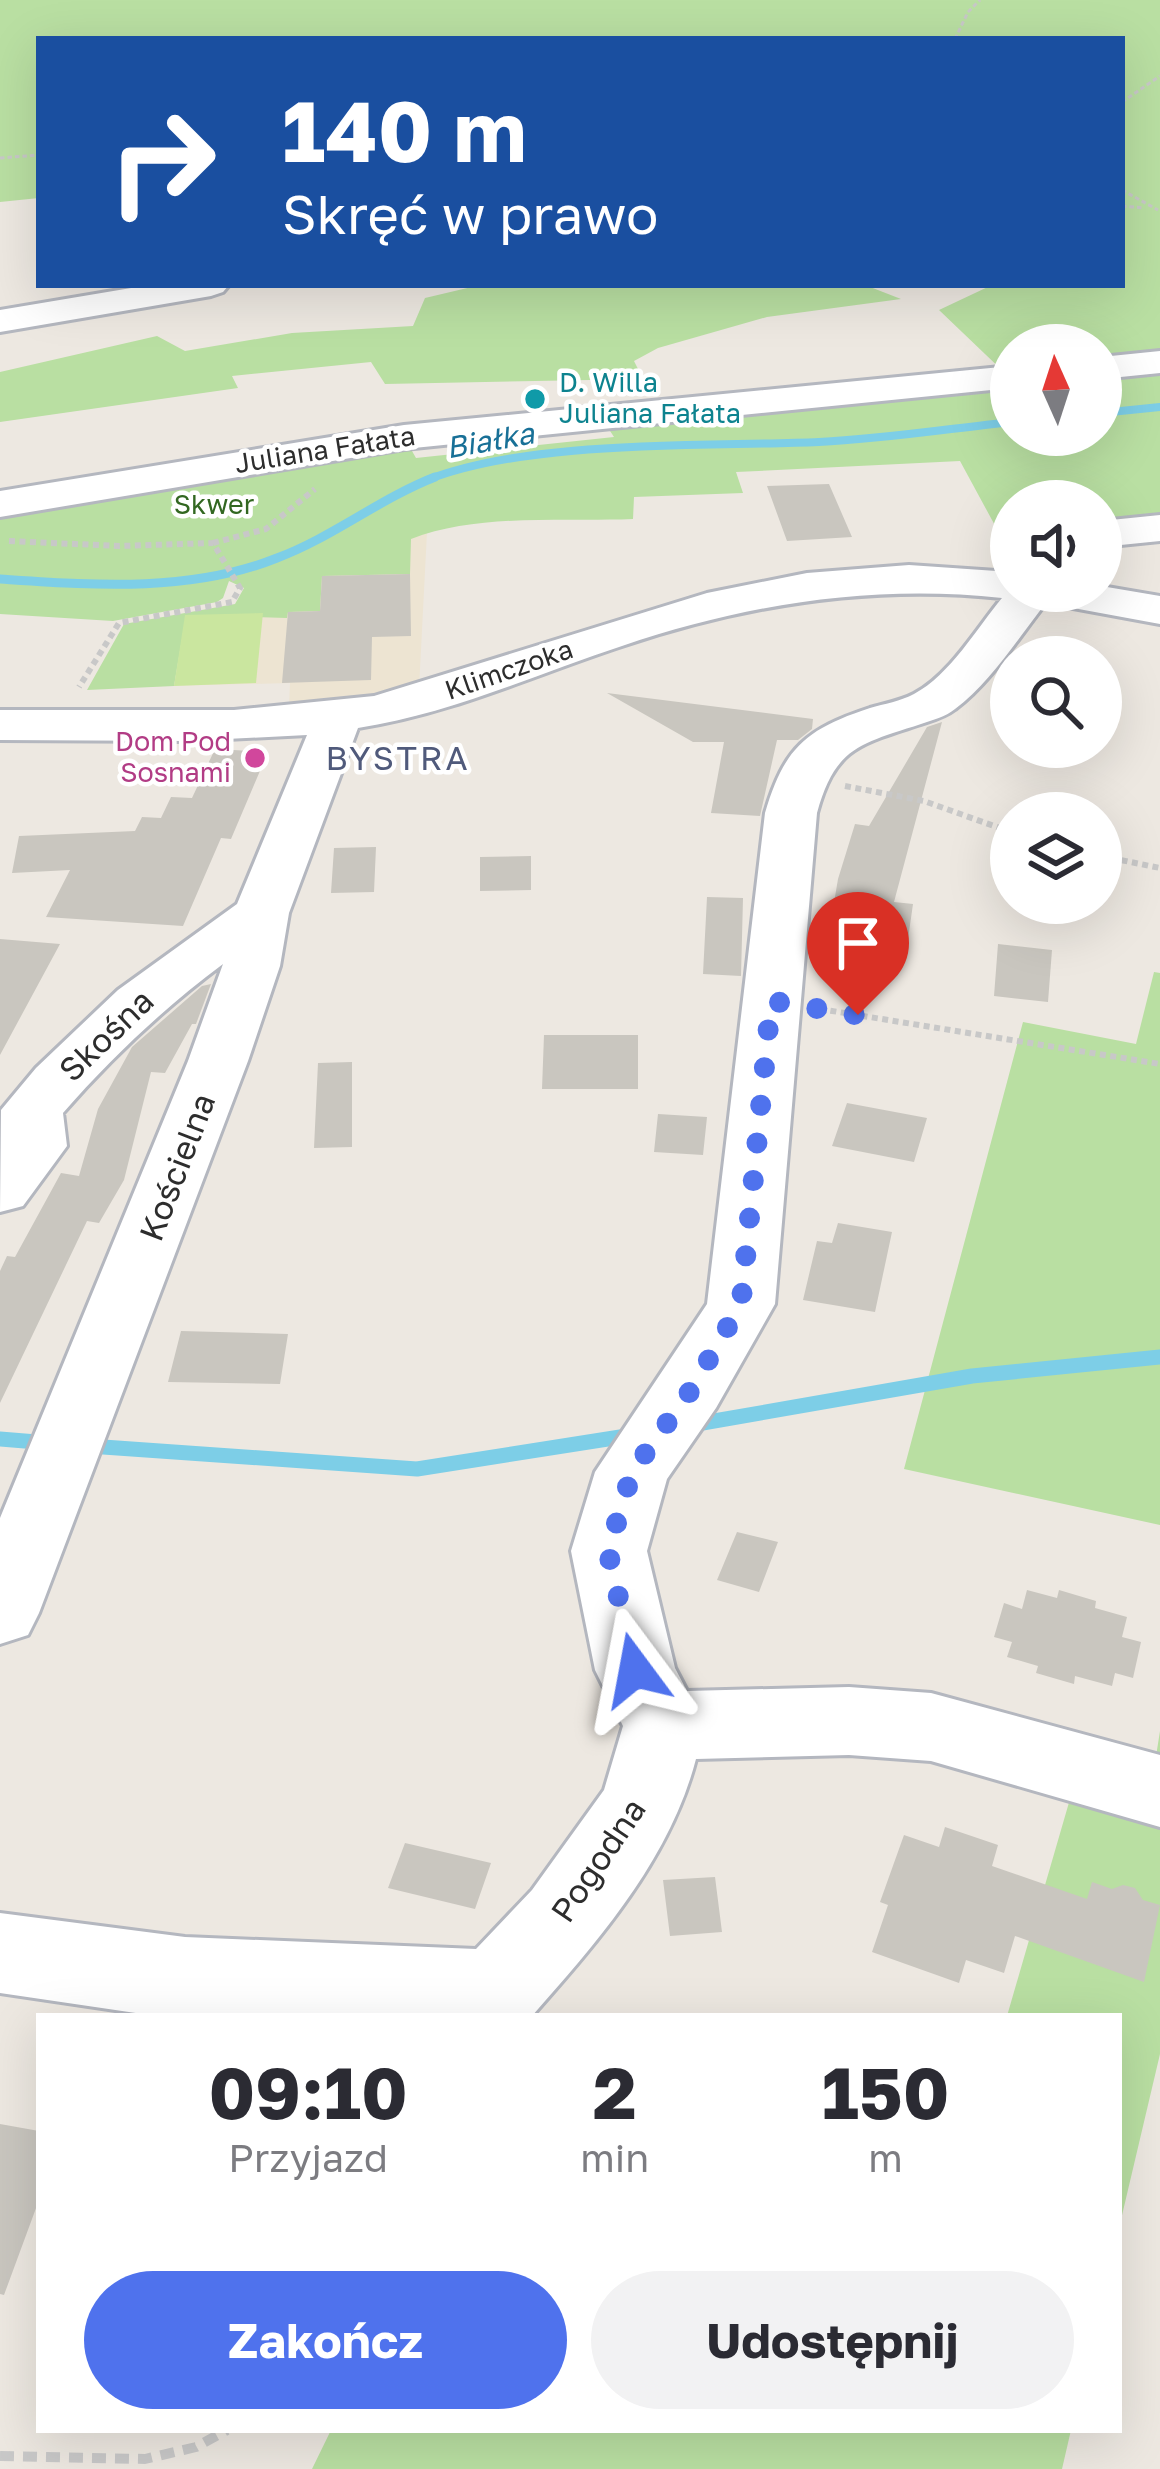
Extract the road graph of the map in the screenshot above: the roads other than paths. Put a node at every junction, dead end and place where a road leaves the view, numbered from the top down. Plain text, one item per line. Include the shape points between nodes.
1 (176, 288) edge
2 (141, 291) edge
3 (0, 321) edge
4 (1160, 362) edge
5 (1122, 366) edge
6 (990, 379) edge
7 (0, 503) edge
8 (1160, 528) edge
9 (1122, 532) edge
10 (990, 575) edge
11 (1122, 603) edge
12 (1160, 610) edge
13 (1014, 612) edge
14 (336, 716) junction
15 (0, 725) edge
16 (261, 913) junction
17 (0, 1191) edge
18 (0, 1612) edge
19 (664, 1726) junction
20 (1160, 1791) edge
21 (0, 1952) edge

1 - 2 street
2 - 3 street
4 - 5 street
6 - 7 street, Juliana Fałata via 404,437
8 - 9 street
10 - 14 street, Klimczoka via 869,578 695,608 419,701
11 - 12 street
13 - 19 street via 932,704 832,740 801,778 741,1304 632,1472 608,1551 635,1670
14 - 15 street, Klimczoka
14 - 16 street, Kościelna
16 - 17 street, Skośna via 206,947 86,1048 32,1110 35,1146
16 - 18 street, Kościelna via 218,1061
19 - 20 street via 931,1727
19 - 21 street, Pogodna via 642,1804 562,1918 496,1991 319,1988

